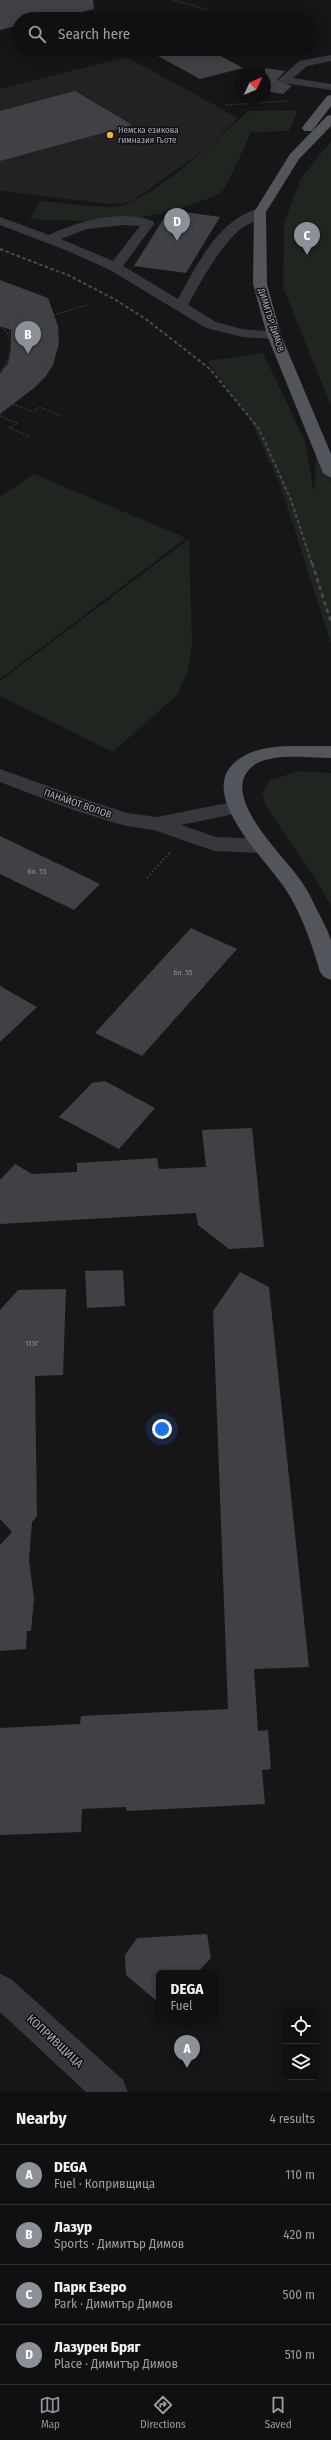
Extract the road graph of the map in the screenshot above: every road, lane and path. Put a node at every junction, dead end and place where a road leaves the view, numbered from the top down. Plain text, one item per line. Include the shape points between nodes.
1 (173, 0) edge
2 (208, 10) dead end
3 (331, 58) edge
4 (331, 87) edge
5 (331, 98) edge
6 (294, 100) dead end
7 (226, 105) dead end
8 (331, 119) edge
9 (303, 146) junction
10 (260, 212) junction
11 (0, 221) edge
12 (51, 239) junction
13 (115, 267) junction
14 (0, 290) edge
15 (3, 291) junction
16 (0, 293) edge
17 (87, 305) dead end
18 (181, 306) junction
19 (54, 315) dead end
20 (1, 326) edge
21 (8, 332) junction
22 (274, 335) junction
23 (8, 363) junction
24 (48, 365) junction
25 (0, 374) edge
26 (0, 399) edge
27 (10, 402) junction
28 (0, 409) edge
29 (0, 416) edge
30 (60, 416) dead end
31 (30, 437) dead end
32 (331, 473) edge
33 (331, 752) edge
34 (0, 775) edge
35 (237, 807) junction
36 (158, 824) junction
37 (185, 834) junction
38 (262, 846) junction
39 (147, 878) dead end
40 (331, 972) edge
41 (0, 1990) edge
42 (111, 2092) edge

1 - 2 path
3 - 4 street via 303,62 284,80
5 - 9 main road, ДИМИТЪР ДИМОВ via 304,134
6 - 7 path
8 - 9 main road, ДИМИТЪР ДИМОВ
9 - 10 main road, ДИМИТЪР ДИМОВ via 278,180
10 - 18 street via 244,217 225,234
10 - 22 main road, ДИМИТЪР ДИМОВ via 260,284
11 - 12 street
12 - 13 street
12 - 13 street via 87,225 132,221 148,224
13 - 18 street
14 - 15 path
15 - 16 path
15 - 20 path via 40,304
17 - 19 path
18 - 22 street via 224,330
20 - 21 path
21 - 23 path via 11,338
21 - 24 path via 54,327 55,342
22 - 32 main road, ДИМИТЪР ДИМОВ
23 - 24 path
23 - 25 path
24 - 27 path via 33,385
26 - 27 path
27 - 28 path
27 - 30 path via 33,412 40,408
29 - 31 path via 17,423 9,428
33 - 35 main road via 267,754 247,762 235,775 231,788
34 - 36 street, ПАНАЙОТ ВОЛОВ via 83,806 126,819
35 - 36 street, ПАНАЙОТ ВОЛОВ
35 - 38 main road
36 - 37 street, ПАНАЙОТ ВОЛОВ
37 - 38 street, ПАНАЙОТ ВОЛОВ via 214,844
37 - 39 path
38 - 40 main road via 293,884 325,950
41 - 42 street, КОПРИВЩИЦА

